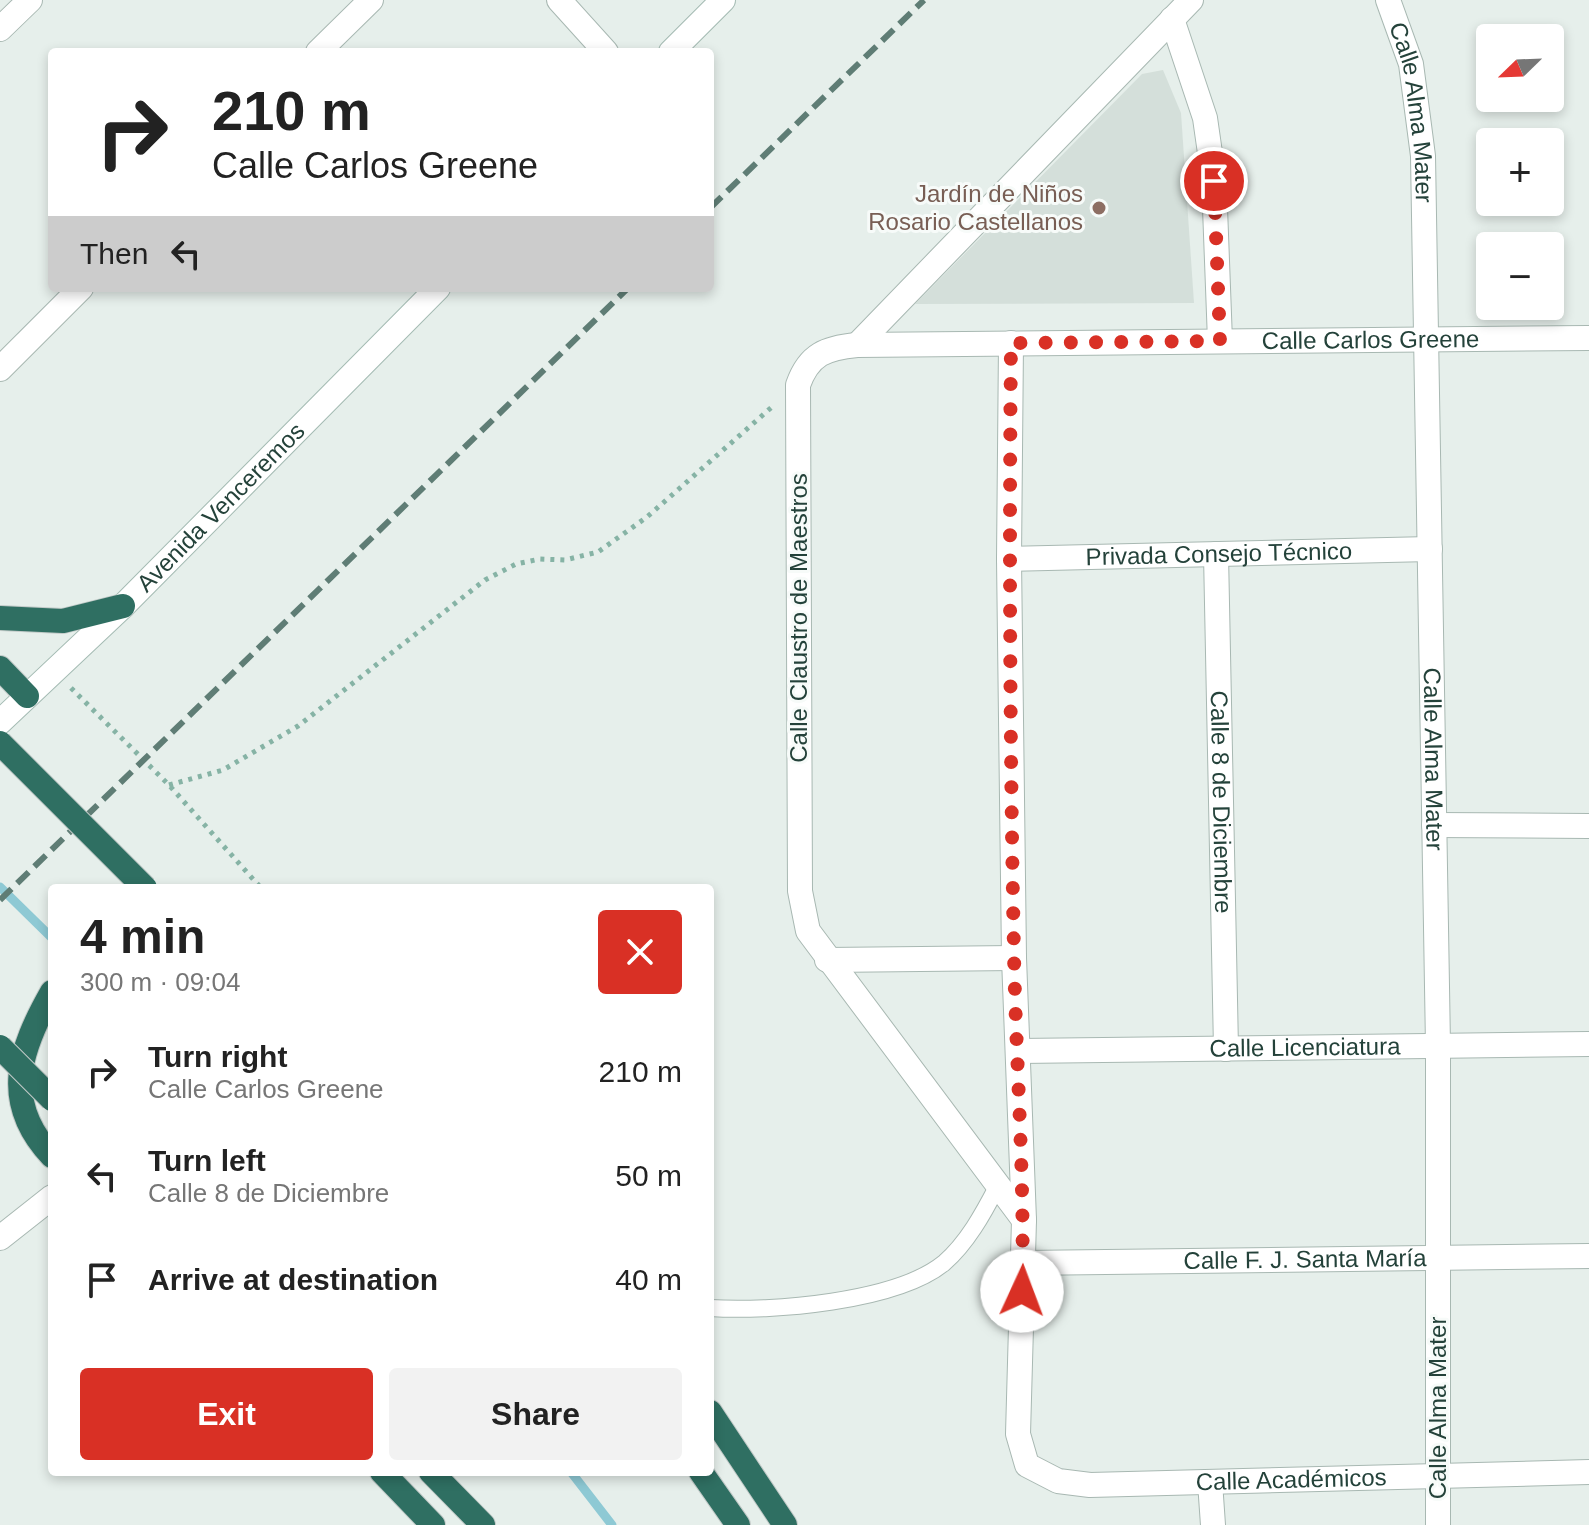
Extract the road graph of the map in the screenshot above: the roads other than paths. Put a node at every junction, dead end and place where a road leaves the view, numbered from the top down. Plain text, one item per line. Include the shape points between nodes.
1 (30, 0) edge
2 (371, 0) edge
3 (559, 0) edge
4 (723, 0) edge
5 (1191, 0) edge
6 (1388, 0) edge
7 (1172, 19) junction
8 (0, 29) edge
9 (322, 48) edge
10 (602, 48) edge
11 (675, 48) edge
12 (77, 292) edge
13 (434, 292) edge
14 (1589, 338) edge
15 (1426, 340) junction
16 (1220, 341) junction
17 (1011, 343) junction
18 (857, 345) junction
19 (0, 369) edge
20 (798, 385) joint
21 (1430, 549) junction
22 (1216, 554) junction
23 (1009, 559) junction
24 (123, 606) junction
25 (0, 618) edge
26 (0, 668) edge
27 (27, 696) junction
28 (0, 722) edge
29 (0, 743) edge
30 (1434, 825) junction
31 (1589, 826) edge
32 (141, 884) edge
33 (1014, 958) junction
34 (827, 960) junction
35 (48, 1000) edge
36 (1589, 1044) edge
37 (1438, 1046) junction
38 (0, 1047) edge
39 (1226, 1049) junction
40 (1019, 1051) junction
41 (48, 1095) edge
42 (48, 1152) edge
43 (997, 1187) junction
44 (48, 1200) edge
45 (1024, 1220) junction
46 (0, 1238) edge
47 (1589, 1256) edge
48 (1438, 1258) junction
49 (1023, 1263) junction
50 (714, 1308) edge
51 (714, 1418) edge
52 (1589, 1472) edge
53 (386, 1476) edge
54 (435, 1476) edge
55 (704, 1476) edge
56 (1437, 1476) junction
57 (1210, 1482) junction
58 (479, 1520) edge
59 (433, 1525) edge
60 (738, 1525) edge
61 (785, 1525) edge
62 (1213, 1525) edge
63 (1438, 1525) edge

1 - 8 street
2 - 9 street
3 - 10 street
4 - 11 street
5 - 7 street
6 - 15 street, Calle Alma Mater via 1411,64 1418,104
7 - 16 street via 1205,118 1214,181
7 - 18 street
12 - 19 street
13 - 24 street, Avenida Venceremos
14 - 15 street, Calle Carlos Greene
15 - 16 street, Calle Carlos Greene
15 - 21 street, Calle Alma Mater
16 - 17 street, Calle Carlos Greene
17 - 18 street, Calle Carlos Greene
17 - 23 street
18 - 20 street, Calle Carlos Greene via 818,353 804,366
20 - 34 street, Calle Claustro de Maestros via 800,891 808,931
21 - 22 street, Privada Consejo Técnico
21 - 30 street, Calle Alma Mater
22 - 23 street, Privada Consejo Técnico
22 - 39 street, Calle 8 de Diciembre
23 - 33 street
24 - 25 highway via 63,621
24 - 27 street, Avenida Venceremos
26 - 27 highway
27 - 28 street, Avenida Venceremos
29 - 32 highway, bridge
30 - 31 street
30 - 37 street, Calle Alma Mater
33 - 34 street
33 - 40 street
34 - 43 street, Calle Claustro de Maestros
35 - 42 highway via 17,1081 23,1111
36 - 37 street, Calle Licenciatura
37 - 39 street, Calle Licenciatura
37 - 48 street, Calle Alma Mater
38 - 41 highway, bridge
39 - 40 street, Calle Licenciatura
40 - 45 street
43 - 45 street, Calle Claustro de Maestros
43 - 50 lane via 978,1222 945,1262 922,1277 825,1302 752,1311
44 - 46 street
45 - 49 street
47 - 48 street, Calle F. J. Santa María
48 - 49 street, Calle F. J. Santa María
48 - 56 street, Calle Alma Mater
49 - 57 street, Calle Académicos via 1018,1434 1027,1465 1058,1481 1090,1485
51 - 61 highway
52 - 56 street, Calle Académicos
53 - 59 highway
54 - 58 highway
55 - 60 highway
56 - 57 street, Calle Académicos
56 - 63 street, Calle Alma Mater
57 - 62 street

